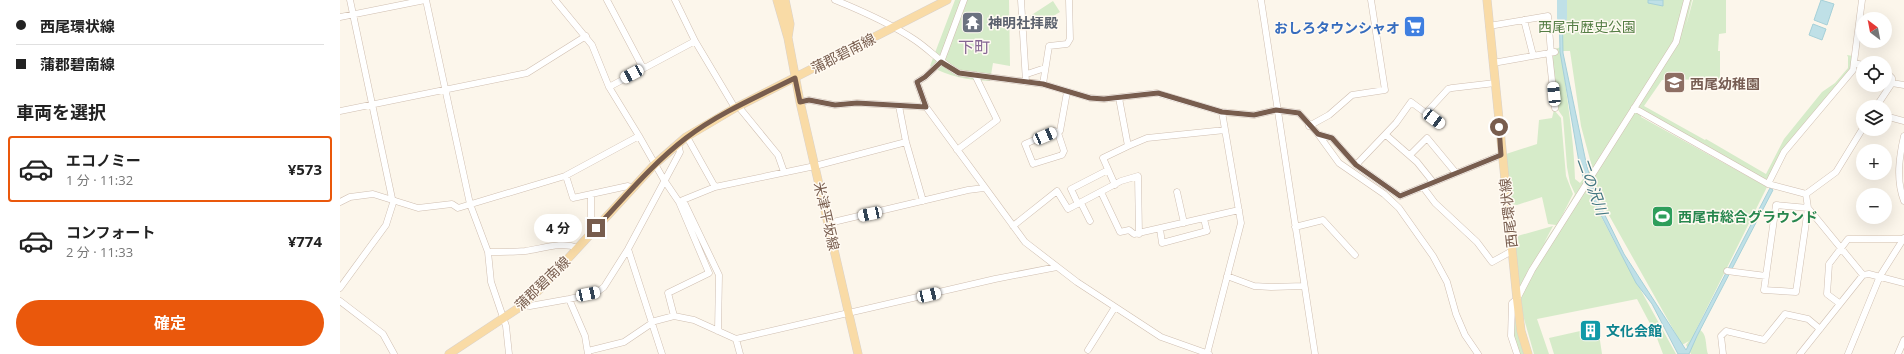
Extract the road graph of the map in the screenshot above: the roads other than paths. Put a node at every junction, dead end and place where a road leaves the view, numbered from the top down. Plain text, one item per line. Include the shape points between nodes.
1 (350, 0) edge
2 (426, 0) edge
3 (555, 0) edge
4 (607, 0) edge
5 (675, 0) edge
6 (778, 0) edge
7 (785, 0) edge
8 (835, 0) edge
9 (947, 0) edge
10 (964, 0) edge
11 (1021, 0) edge
12 (1069, 0) edge
13 (1261, 0) edge
14 (1370, 0) edge
15 (1487, 0) edge
16 (1687, 0) edge
17 (1862, 0) edge
18 (353, 15) junction
19 (340, 17) edge
20 (1524, 20) junction
21 (1490, 26) junction
22 (894, 28) junction
23 (586, 36) junction
24 (788, 38) junction
25 (695, 41) junction
26 (1552, 53) junction
27 (1533, 55) junction
28 (941, 62) junction
29 (1493, 63) junction
30 (1854, 63) joint
31 (643, 68) junction
32 (1045, 68) junction
33 (1027, 74) junction
34 (975, 75) junction
35 (795, 78) junction
36 (1026, 82) junction
37 (1495, 83) junction
38 (1892, 83) edge
39 (1043, 84) junction
40 (1904, 85) edge
41 (609, 87) junction
42 (446, 90) junction
43 (1067, 92) junction
44 (1119, 98) junction
45 (800, 102) junction
46 (371, 104) junction
47 (899, 106) junction
48 (736, 107) junction
49 (926, 107) junction
50 (1555, 108) dead end
51 (1634, 108) junction
52 (1276, 110) junction
53 (340, 111) edge
54 (1222, 112) junction
55 (1426, 113) junction
56 (1892, 118) edge
57 (1904, 121) edge
58 (1442, 125) dead end
59 (1309, 126) junction
60 (1225, 130) junction
61 (1058, 133) junction
62 (1318, 134) junction
63 (1386, 134) junction
64 (639, 136) junction
65 (1858, 136) edge
66 (1904, 136) edge
67 (687, 137) junction
68 (906, 142) junction
69 (678, 144) junction
70 (1128, 146) junction
71 (956, 150) junction
72 (1410, 155) junction
73 (1501, 155) junction
74 (655, 164) junction
75 (1356, 165) junction
76 (815, 166) junction
77 (1108, 170) junction
78 (784, 172) junction
79 (1456, 173) junction
80 (566, 176) junction
81 (665, 178) junction
82 (1433, 182) junction
83 (1768, 184) junction
84 (1115, 185) junction
85 (716, 187) junction
86 (1423, 187) junction
87 (984, 188) junction
88 (632, 189) junction
89 (1101, 192) junction
90 (1177, 192) dead end
91 (591, 194) junction
92 (1806, 194) junction
93 (393, 200) junction
94 (923, 201) junction
95 (1904, 201) edge
96 (340, 202) edge
97 (470, 204) junction
98 (1079, 204) junction
99 (1808, 208) junction
100 (1239, 210) junction
101 (1204, 219) junction
102 (1090, 221) dead end
103 (829, 223) junction
104 (1184, 223) junction
105 (1013, 226) junction
106 (1295, 227) junction
107 (596, 228) junction
108 (1160, 229) junction
109 (1139, 234) junction
110 (1904, 238) edge
111 (577, 248) junction
112 (628, 249) junction
113 (1840, 249) junction
114 (1512, 251) junction
115 (488, 252) junction
116 (1355, 255) dead end
117 (1057, 267) junction
118 (1727, 271) dead end
119 (1863, 275) junction
120 (1227, 276) junction
121 (1766, 276) junction
122 (1880, 276) junction
123 (1904, 283) edge
124 (1304, 286) junction
125 (340, 288) edge
126 (569, 299) junction
127 (1517, 299) junction
128 (340, 301) edge
129 (1839, 303) junction
130 (523, 305) junction
131 (1115, 307) junction
132 (848, 312) junction
133 (674, 316) junction
134 (503, 318) junction
135 (653, 323) junction
136 (1820, 329) junction
137 (718, 331) junction
138 (736, 339) junction
139 (1904, 340) edge
140 (1088, 350) dead end
141 (588, 352) edge
142 (394, 354) edge
143 (450, 354) edge
144 (509, 354) edge
145 (662, 354) edge
146 (740, 354) edge
147 (858, 354) edge
148 (1208, 354) edge
149 (1314, 354) edge
150 (1478, 354) edge
151 (1517, 354) edge
152 (1528, 354) edge
153 (1723, 354) edge
154 (1800, 354) edge
155 (1848, 354) edge
156 (1898, 354) edge

1 - 18 street
2 - 18 street
2 - 42 street
3 - 23 street
4 - 31 street
5 - 25 street
6 - 24 main road
7 - 24 main road via 790,24
8 - 22 street
9 - 22 main road, 蒲郡碧南線
10 - 28 street
11 - 33 street
12 - 32 street via 1070,39 1067,44 1049,46
13 - 52 street
14 - 59 street via 1385,90 1352,95 1329,115
15 - 21 main road, 西尾環状線
16 - 51 street via 1676,42
17 - 30 street
18 - 19 street
18 - 46 street
20 - 21 street
20 - 26 street via 1548,16
20 - 27 street
21 - 29 main road, 西尾環状線
22 - 28 street via 924,47
22 - 35 main road, 蒲郡碧南線 via 833,56
23 - 41 street
23 - 42 street via 527,74
24 - 35 main road, 米津平坂線
25 - 31 street
25 - 48 street
26 - 27 street
26 - 50 street
27 - 29 street
28 - 34 street via 959,73
28 - 49 street via 917,82
29 - 37 main road, 西尾環状線
30 - 83 street via 1853,70 1784,152
31 - 41 street
32 - 33 street
32 - 39 street
33 - 36 street
34 - 36 street
34 - 71 street via 997,120
35 - 45 main road, 米津平坂線
35 - 48 main road, 蒲郡碧南線
36 - 39 street
37 - 55 street via 1452,88
37 - 73 main road, 西尾環状線
38 - 40 street
39 - 43 street
41 - 64 street
42 - 46 street
42 - 97 street
43 - 44 street via 1099,99
43 - 61 street
44 - 54 street via 1158,93
44 - 70 street
45 - 47 street via 809,100 835,105 857,103
45 - 76 main road, 米津平坂線
46 - 53 street
46 - 93 street
47 - 49 street
47 - 68 street
48 - 67 main road, 蒲郡碧南線
48 - 78 street via 778,155
49 - 71 street
51 - 83 street
51 - 127 street via 1532,270
52 - 54 street via 1254,115
52 - 59 street via 1299,113
52 - 106 street
54 - 60 street
55 - 58 street
55 - 63 street via 1411,102
56 - 57 street
59 - 62 street
60 - 70 street via 1147,138
60 - 100 street
61 - 61 street via 1064,151 1062,154 1033,164 1025,144 1055,131
62 - 75 street via 1332,138
62 - 150 street via 1339,163 1384,194 1399,208 1433,256 1447,282 1465,335
63 - 72 street
63 - 75 street
64 - 74 street
64 - 80 street
65 - 92 street via 1836,172
66 - 95 street via 1899,169 1899,188
67 - 69 main road, 蒲郡碧南線
67 - 85 street
68 - 76 street
68 - 94 street
69 - 74 main road, 蒲郡碧南線
69 - 81 street via 680,152
70 - 77 street via 1103,158
71 - 87 street
72 - 79 street via 1427,138
72 - 82 street
73 - 79 street
73 - 114 main road, 西尾環状線
74 - 81 street
74 - 88 main road, 蒲郡碧南線
75 - 86 street via 1400,196
76 - 78 street
76 - 103 main road, 米津平坂線
77 - 84 street
77 - 98 street via 1070,189
78 - 85 street
79 - 82 street
80 - 91 street via 573,198
80 - 97 street
81 - 112 street
81 - 133 street via 679,202 709,273 668,293
82 - 86 street
83 - 92 street
84 - 89 street
84 - 109 street via 1138,176
85 - 137 street via 683,200 719,276
86 - 114 street via 1434,203 1477,242 1492,262
87 - 94 street
87 - 105 street
88 - 91 street via 628,186
88 - 107 main road, 蒲郡碧南線
89 - 98 street
89 - 109 street via 1120,232 1129,230
90 - 104 street
91 - 107 street via 591,222
92 - 99 street
93 - 96 street via 363,194
93 - 97 street via 418,208 452,204 458,208
93 - 125 street via 386,225
94 - 103 street
97 - 115 street
98 - 102 street
98 - 105 street via 1068,209 1057,191
99 - 113 street
99 - 121 street via 1776,205
99 - 121 street via 1796,292 1764,290
100 - 101 street
100 - 120 street via 1242,222
101 - 104 street
101 - 108 street via 1207,231 1162,243
103 - 132 main road, 米津平坂線
104 - 108 street
105 - 117 street via 1025,242
106 - 116 street via 1323,220
106 - 124 street
107 - 111 main road, 蒲郡碧南線
108 - 109 street
110 - 113 street via 1848,239
110 - 122 street
111 - 115 street via 554,246 525,251
111 - 130 main road, 蒲郡碧南線
112 - 126 street via 604,288 596,293
112 - 135 street
113 - 119 street
113 - 129 street via 1829,264 1827,294
114 - 127 main road, 西尾環状線
115 - 134 street via 491,282
117 - 131 street
117 - 132 street
118 - 121 street
119 - 122 street
119 - 129 street
120 - 124 street via 1254,286
120 - 148 street
122 - 123 street
122 - 155 street
124 - 149 street
126 - 130 street
126 - 141 street
127 - 151 street via 1512,304 1510,312 1511,336
127 - 152 main road, 西尾環状線
128 - 142 street via 383,334
129 - 136 street
130 - 134 main road, 蒲郡碧南線
131 - 140 street
131 - 148 street via 1161,337
132 - 138 street
132 - 147 main road, 米津平坂線
133 - 135 street
133 - 137 street via 694,320
134 - 143 main road, 蒲郡碧南線
134 - 144 street
135 - 141 street via 624,342
135 - 145 street
136 - 153 street via 1808,319 1785,314 1764,340 1726,331 1721,336
136 - 154 street
137 - 138 street
138 - 146 street
139 - 156 street

